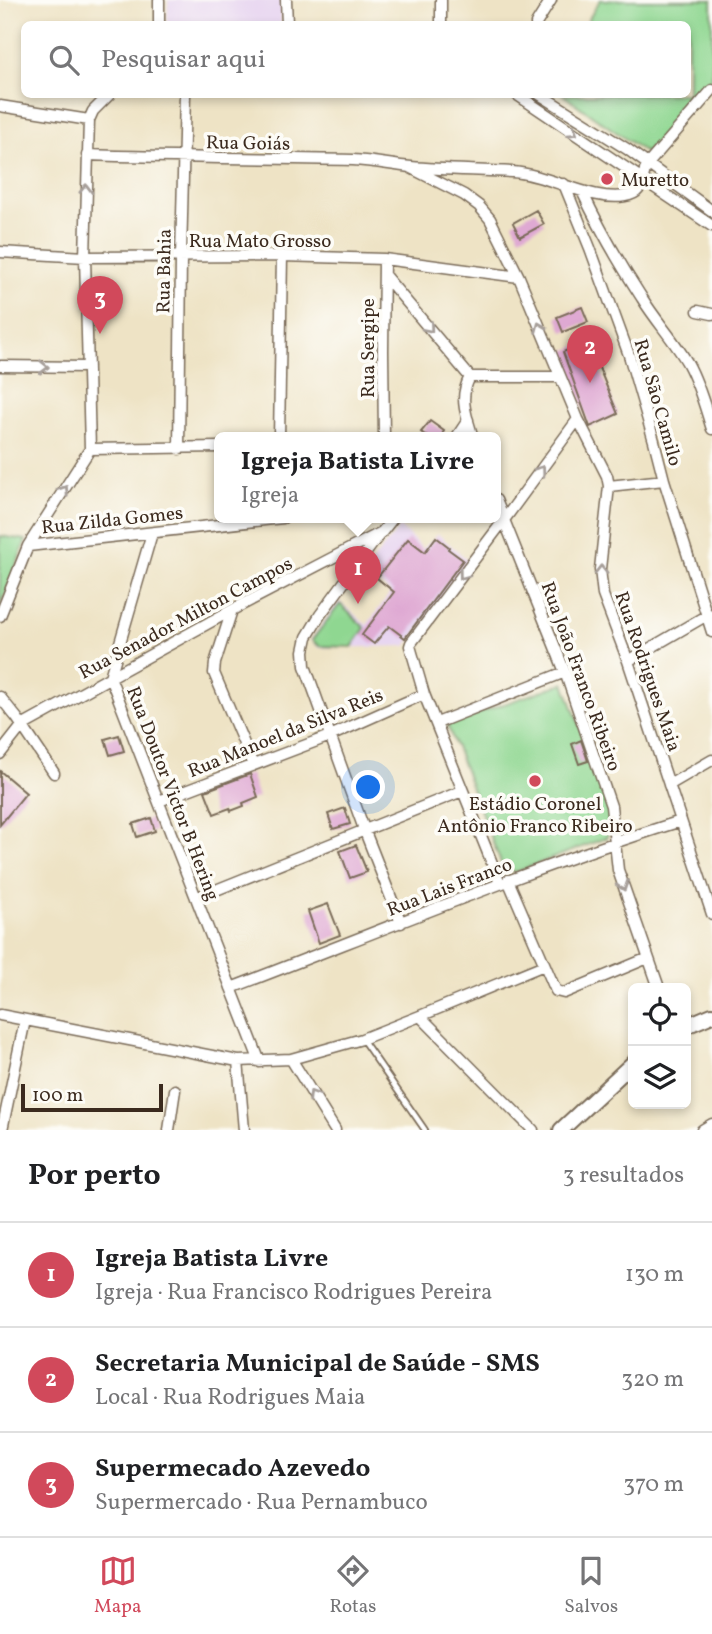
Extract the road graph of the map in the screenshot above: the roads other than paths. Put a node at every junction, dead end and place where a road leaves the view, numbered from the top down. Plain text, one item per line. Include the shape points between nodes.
1 (159, 0) edge
2 (286, 0) edge
3 (441, 0) edge
4 (551, 0) edge
5 (159, 21) edge
6 (287, 21) edge
7 (441, 21) edge
8 (538, 21) edge
9 (712, 90) edge
10 (106, 98) edge
11 (185, 98) edge
12 (522, 98) edge
13 (546, 98) edge
14 (0, 106) edge
15 (89, 120) junction
16 (87, 155) junction
17 (183, 159) junction
18 (647, 165) junction
19 (409, 167) junction
20 (641, 178) junction
21 (564, 184) junction
22 (582, 191) junction
23 (712, 211) edge
24 (712, 226) edge
25 (0, 252) edge
26 (282, 256) junction
27 (85, 257) junction
28 (181, 257) junction
29 (384, 259) junction
30 (384, 276) junction
31 (519, 277) junction
32 (698, 311) dead end
33 (712, 314) edge
34 (0, 366) edge
35 (88, 367) junction
36 (470, 377) junction
37 (560, 377) junction
38 (578, 419) junction
39 (468, 420) junction
40 (712, 429) edge
41 (279, 432) edge
42 (384, 432) edge
43 (460, 432) edge
44 (471, 432) edge
45 (214, 447) edge
46 (90, 449) junction
47 (179, 449) junction
48 (664, 480) junction
49 (610, 486) junction
50 (501, 512) edge
51 (504, 520) junction
52 (240, 523) edge
53 (389, 523) edge
54 (382, 532) junction
55 (152, 533) junction
56 (29, 546) junction
57 (232, 610) junction
58 (709, 615) edge
59 (0, 616) edge
60 (712, 632) edge
61 (628, 661) junction
62 (565, 672) junction
63 (110, 677) junction
64 (424, 694) junction
65 (0, 697) edge
66 (437, 723) junction
67 (22, 726) junction
68 (330, 736) junction
69 (0, 754) edge
70 (712, 760) edge
71 (253, 765) junction
72 (54, 773) dead end
73 (669, 785) junction
74 (462, 791) junction
75 (159, 801) junction
76 (681, 821) junction
77 (364, 829) junction
78 (615, 842) junction
79 (504, 882) junction
80 (709, 897) edge
81 (196, 898) junction
82 (712, 914) edge
83 (401, 923) junction
84 (648, 958) junction
85 (544, 965) junction
86 (657, 983) edge
87 (231, 988) junction
88 (0, 1015) edge
89 (712, 1015) edge
90 (420, 1016) junction
91 (24, 1020) junction
92 (691, 1024) edge
93 (362, 1038) junction
94 (291, 1059) junction
95 (238, 1061) junction
96 (261, 1062) junction
97 (628, 1068) edge
98 (175, 1090) dead end
99 (712, 1124) edge
100 (2, 1130) edge
101 (169, 1130) edge
102 (244, 1130) edge
103 (335, 1130) edge
104 (425, 1130) edge
105 (533, 1130) edge
106 (561, 1130) edge
107 (702, 1130) edge

1 - 5 street
2 - 6 street
3 - 7 street
4 - 8 street
9 - 18 street
10 - 15 street
11 - 17 street, Rua Bahia
12 -> 20 street
13 - 18 street
14 - 15 street
15 - 16 street
16 - 17 street, Rua Goiás
27 -> 16 street
17 - 19 street, Rua Goiás via 355,160
17 - 28 street, Rua Bahia
18 - 20 street
18 - 23 street
19 - 21 street via 515,172
19 - 31 street via 479,206 491,219
20 - 22 street via 639,191 629,196
20 - 24 street
21 - 22 street
21 - 48 street, Rua São Camilo via 629,355
22 - 40 street via 642,298 688,364
25 - 27 street, Rua Mato Grosso
26 - 28 street, Rua Mato Grosso
26 - 29 street, Rua Mato Grosso
26 - 41 street
27 - 28 street, Rua Mato Grosso
27 - 35 street
28 - 47 street, Rua Bahia
29 - 30 street, Rua Sergipe
29 - 31 street, Rua Mato Grosso
30 -> 36 street
30 - 42 street, Rua Sergipe
37 -> 31 street
32 - 33 street
34 -> 35 street
35 - 46 street
36 - 37 street
36 - 39 street via 464,399
37 - 38 street
38 - 49 street
51 -> 38 street
39 - 43 street
39 - 44 street
45 - 47 street
46 - 47 street
56 -> 46 street
48 - 49 street
48 - 58 street, Rua São Camilo
61 -> 49 street, Rua Rodrigues Maia via 600,580
50 - 51 street, Rua João Franco Ribeiro
51 - 62 street, Rua João Franco Ribeiro
51 -> 64 street via 411,643
52 - 55 street, Rua Zilda Gomes
53 - 54 street, Rua Senador Milton Campos
54 - 57 street, Rua Senador Milton Campos
54 - 68 street via 307,637 305,666
55 - 56 street, Rua Zilda Gomes
55 - 63 street, Rua Doutor Victor B Hering
56 - 59 street
57 - 63 street, Rua Senador Milton Campos
57 - 71 street via 214,673
58 - 60 street, Rua São Camilo
58 - 61 street
61 - 73 street, Rua Rodrigues Maia
62 - 66 street
62 - 78 street, Rua João Franco Ribeiro via 611,806
63 - 67 street, Rua Senador Milton Campos
63 - 75 street, Rua Doutor Victor B Hering
64 - 66 street
64 - 68 street, Rua Manoel da Silva Reis
65 - 67 street
66 - 74 street
67 - 69 street, Rua Senador Milton Campos
67 - 72 street
68 - 71 street, Rua Manoel da Silva Reis
68 - 77 street
70 - 73 street
71 - 75 street, Rua Manoel da Silva Reis
73 - 76 street, Rua Rodrigues Maia
74 - 77 street
74 - 79 street
75 - 81 street, Rua Doutor Victor B Hering
76 - 78 street, Rua Lais Franco
76 - 80 street, Rua Rodrigues Maia
77 - 81 street
77 - 83 street
78 - 79 street, Rua Lais Franco
78 -> 84 street, Rua João Franco Ribeiro via 618,870
79 - 83 street, Rua Lais Franco
79 - 85 street
80 - 82 street, Rua Rodrigues Maia
81 - 87 street, Rua Doutor Victor B Hering
83 - 87 street, Rua Lais Franco
84 - 85 street via 564,993 556,991
84 - 86 street, Rua João Franco Ribeiro
85 - 90 street
87 - 96 street, Rua Doutor Victor B Hering
88 - 91 street
89 - 92 street
90 - 93 street
90 - 105 street
91 - 95 street
91 - 100 street
93 - 94 street
93 - 104 lane
94 - 96 street
103 -> 94 street
95 - 96 street
95 - 102 street
97 - 106 street
98 - 101 street
99 - 107 street

